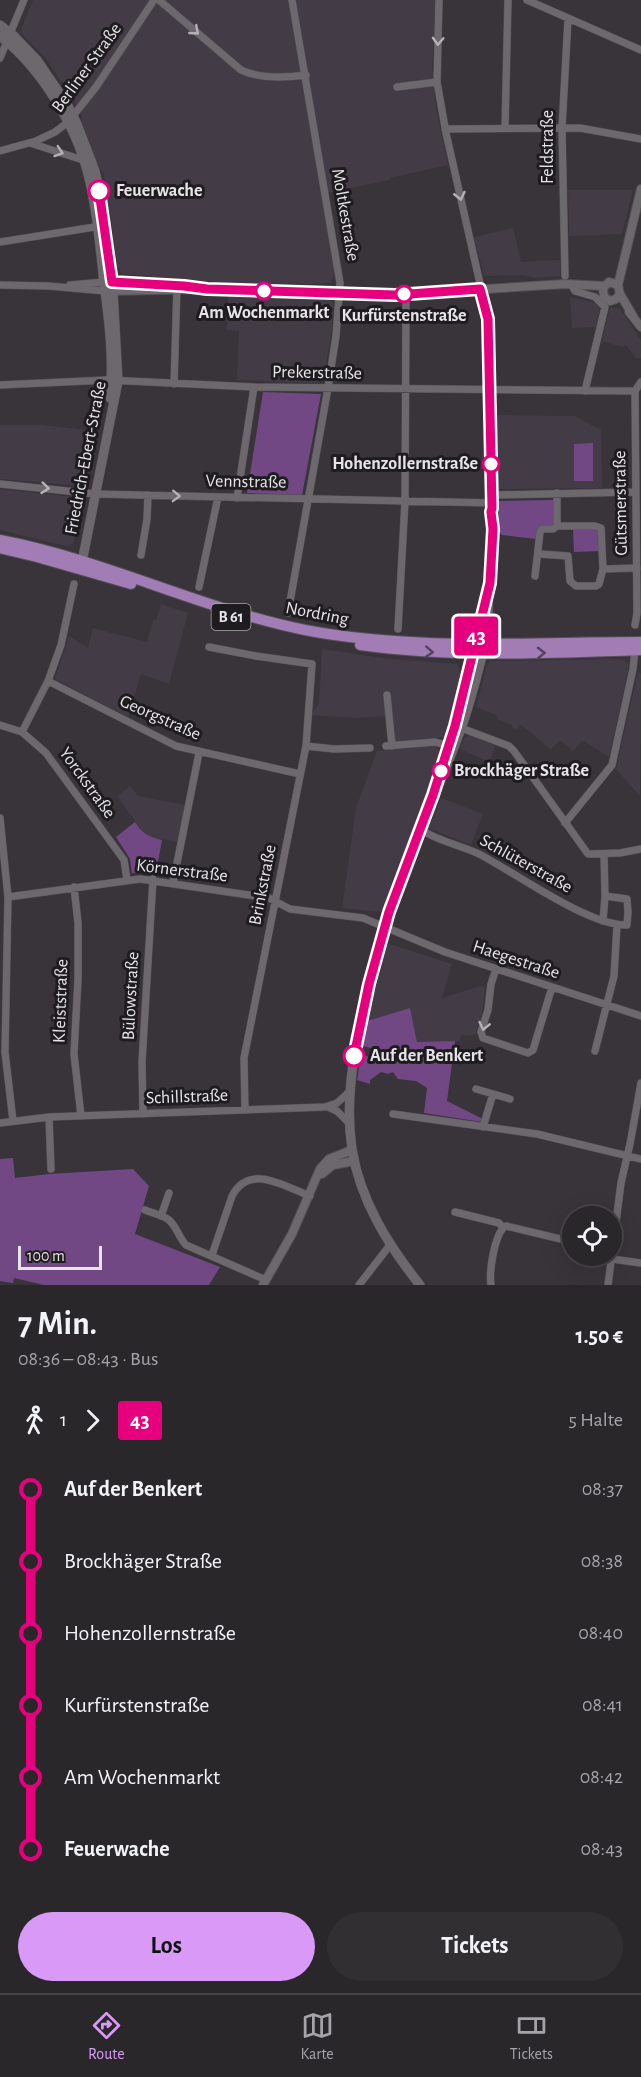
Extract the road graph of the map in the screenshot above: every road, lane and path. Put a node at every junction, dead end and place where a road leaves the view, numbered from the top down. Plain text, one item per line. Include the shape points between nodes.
1 (24, 0) edge
2 (154, 0) edge
3 (159, 0) edge
4 (292, 0) edge
5 (439, 0) edge
6 (508, 0) edge
7 (527, 0) edge
8 (568, 19) junction
9 (0, 25) edge
10 (6, 37) edge
11 (641, 50) edge
12 (0, 57) edge
13 (306, 75) junction
14 (437, 82) junction
15 (397, 87) dead end
16 (71, 119) junction
17 (505, 128) junction
18 (562, 128) junction
19 (445, 129) junction
20 (641, 139) edge
21 (30, 143) junction
22 (0, 151) edge
23 (84, 160) junction
24 (641, 189) edge
25 (100, 227) junction
26 (0, 242) edge
27 (570, 281) junction
28 (0, 285) edge
29 (108, 286) junction
30 (177, 288) junction
31 (480, 289) junction
32 (612, 289) junction
33 (340, 293) junction
34 (406, 302) dead end
35 (641, 327) edge
36 (115, 380) junction
37 (641, 382) edge
38 (172, 384) junction
39 (0, 385) edge
40 (254, 387) junction
41 (328, 388) junction
42 (406, 389) junction
43 (490, 390) junction
44 (585, 391) junction
45 (635, 392) junction
46 (0, 484) edge
47 (636, 492) junction
48 (93, 494) junction
49 (557, 494) junction
50 (148, 495) junction
51 (218, 497) junction
52 (237, 498) junction
53 (308, 498) junction
54 (405, 501) junction
55 (492, 502) junction
56 (639, 525) edge
57 (557, 526) junction
58 (0, 540) edge
59 (0, 548) edge
60 (539, 554) junction
61 (141, 555) dead end
62 (79, 564) junction
63 (603, 568) junction
64 (637, 568) junction
65 (535, 576) dead end
66 (74, 584) dead end
67 (199, 587) dead end
68 (288, 613) dead end
69 (634, 625) dead end
70 (398, 629) dead end
71 (209, 647) dead end
72 (478, 648) junction
73 (639, 648) edge
74 (48, 681) junction
75 (387, 695) dead end
76 (0, 725) edge
77 (461, 728) junction
78 (22, 732) junction
79 (306, 746) junction
80 (454, 747) junction
81 (370, 748) dead end
82 (199, 753) junction
83 (300, 774) junction
84 (0, 818) edge
85 (565, 823) junction
86 (420, 829) junction
87 (641, 849) edge
88 (604, 854) junction
89 (153, 879) junction
90 (127, 880) junction
91 (173, 883) junction
92 (74, 888) junction
93 (605, 896) junction
94 (8, 897) junction
95 (276, 902) junction
96 (603, 921) junction
97 (385, 926) junction
98 (617, 926) junction
99 (496, 969) junction
100 (552, 987) junction
101 (608, 1005) junction
102 (641, 1016) edge
103 (595, 1051) dead end
104 (3, 1061) edge
105 (641, 1083) edge
106 (476, 1089) dead end
107 (349, 1092) junction
108 (493, 1094) junction
109 (510, 1099) dead end
110 (325, 1107) junction
111 (245, 1110) junction
112 (143, 1114) junction
113 (393, 1114) dead end
114 (81, 1116) junction
115 (49, 1117) junction
116 (13, 1121) junction
117 (0, 1123) edge
118 (349, 1124) junction
119 (483, 1127) junction
120 (352, 1150) junction
121 (628, 1155) junction
122 (641, 1159) edge
123 (354, 1161) junction
124 (51, 1169) dead end
125 (312, 1192) junction
126 (169, 1193) dead end
127 (618, 1206) edge
128 (145, 1210) dead end
129 (455, 1212) dead end
130 (161, 1216) junction
131 (503, 1228) junction
132 (562, 1239) edge
133 (390, 1245) junction
134 (212, 1255) junction
135 (622, 1257) edge
136 (641, 1263) edge
137 (610, 1266) edge
138 (264, 1282) edge
139 (359, 1285) edge
140 (420, 1285) edge
141 (491, 1285) edge
142 (608, 1285) edge

1 - 10 street
2 - 16 street, Berliner Straße
3 -> 13 street via 241,70 275,77
4 - 13 street, Moltkestraße
5 -> 14 street
6 - 17 street
7 - 8 street
8 - 11 street
8 - 18 street, Feldstraße
9 - 10 main road, Friedrich-Ebert-Straße
10 - 12 street
10 - 16 main road, Friedrich-Ebert-Straße
13 - 33 street, Moltkestraße
14 - 15 street
14 - 19 street
16 - 21 street, Berliner Straße via 55,132
16 - 23 main road, Friedrich-Ebert-Straße
16 - 25 main road, Friedrich-Ebert-Straße via 95,171
17 - 18 street
17 - 19 street
18 - 20 street
18 - 27 street, Feldstraße
19 -> 31 street
21 - 22 street, Berliner Straße
21 -> 23 street
23 - 25 main road, Friedrich-Ebert-Straße
24 - 32 street
25 - 26 street
25 - 29 main road, Friedrich-Ebert-Straße
27 - 31 street
27 - 32 street
27 - 44 street via 575,291 595,297 605,307
28 - 29 street
29 - 30 street
29 - 36 main road, Friedrich-Ebert-Straße
30 - 33 street
30 - 38 street
31 - 33 street
31 - 43 street via 488,319
32 - 35 street
33 - 41 street, Moltkestraße
34 - 42 street
36 - 38 street, Prekerstraße
36 - 39 street, Prekerstraße
36 - 48 main road, Friedrich-Ebert-Straße
37 - 45 street
38 - 40 street, Prekerstraße
40 - 41 street, Prekerstraße
40 - 52 street
41 - 42 street, Prekerstraße
41 - 53 street, Moltkestraße
42 - 43 street, Prekerstraße
42 - 54 street
43 - 44 street, Prekerstraße
43 - 55 street
44 - 45 street, Prekerstraße
45 - 47 street, Gütsmerstraße
46 -> 48 street, Vennstraße
47 - 49 street, Vennstraße
47 - 56 street, Gütsmerstraße
48 - 50 street, Vennstraße
48 - 62 main road, Friedrich-Ebert-Straße
49 - 55 street, Vennstraße
49 - 57 street
50 -> 51 street, Vennstraße
50 - 61 street
51 - 52 street, Vennstraße
51 - 67 street
52 - 53 street, Vennstraße
53 - 54 street, Vennstraße
53 - 68 street, Moltkestraße
54 - 55 street, Vennstraße
54 - 70 street
55 - 72 street via 491,602
56 - 64 street, Gütsmerstraße
57 - 60 street via 540,532
57 - 63 street via 601,528
58 - 62 main road, Nordring / B 61
59 - 62 main road, Nordring / B 61
60 - 63 street via 568,556 570,581 576,586 599,584
60 - 65 street
62 - 72 main road, Nordring / B 61 via 234,618 302,635 386,649
63 - 64 street
64 - 69 street, Gütsmerstraße
66 - 74 street via 61,645
71 - 79 street, Brinkstraße via 312,664
72 - 73 main road, Nordring / B 61
72 - 77 main road
73 - 85 street via 612,765
74 - 78 street
74 - 82 street, Georgstraße
75 - 80 street via 389,746 435,742
76 - 78 street, Yorckstraße
77 - 80 main road
77 - 85 street via 514,751
78 - 90 street, Yorckstraße via 46,753 124,860
79 - 81 street
79 - 83 street, Brinkstraße
80 - 86 main road
82 - 83 street, Georgstraße
82 - 91 street
83 - 95 street, Brinkstraße
84 - 94 street
85 - 88 street via 585,852
86 - 96 street, Schlüterstraße via 481,855
86 - 97 main road
87 - 88 street
88 - 93 street
89 - 90 street, Körnerstraße
89 - 91 street, Körnerstraße
89 - 112 street, Bülowstraße via 142,1062
90 - 92 street, Körnerstraße
91 - 95 street, Körnerstraße
92 - 94 street, Körnerstraße
92 - 114 street, Kleiststraße via 78,916 74,1054
93 - 96 street
93 - 98 street via 628,900 628,924
94 - 104 street
95 - 97 street, Körnerstraße via 290,909 363,918
95 - 111 street, Brinkstraße via 244,1058
96 - 98 street, Schlüterstraße
97 - 99 street, Haegestraße
97 - 107 main road via 360,1026
98 - 101 street
99 - 100 street, Haegestraße
99 -> 100 street via 481,1036 528,1053 533,1050
100 - 101 street, Haegestraße
101 - 102 street, Haegestraße
101 - 103 street
104 - 116 street
105 - 121 street
106 - 108 street
107 - 110 street, Schillstraße
107 - 118 main road
108 - 109 street
108 - 119 street
110 - 111 street, Schillstraße
110 - 118 street via 337,1111
111 - 112 street, Schillstraße
112 - 114 street, Schillstraße
113 - 119 street
114 - 115 street, Schillstraße
115 - 116 street, Schillstraße
115 - 124 street
116 - 117 street, Schillstraße
118 - 120 main road
119 - 121 street via 537,1134
120 - 123 main road
120 - 125 street via 329,1159 320,1169
121 - 122 street
121 - 127 street
123 - 125 street via 327,1168
123 - 133 main road via 360,1183
125 - 134 street via 259,1178 244,1181 232,1196
125 - 138 street
126 - 130 street
128 - 130 street
129 - 131 street via 499,1223
130 - 134 street via 171,1221 186,1245
131 - 132 street
131 - 141 street via 495,1251
133 - 139 street
133 - 140 main road
134 - 138 street
135 - 136 street
137 - 142 street

